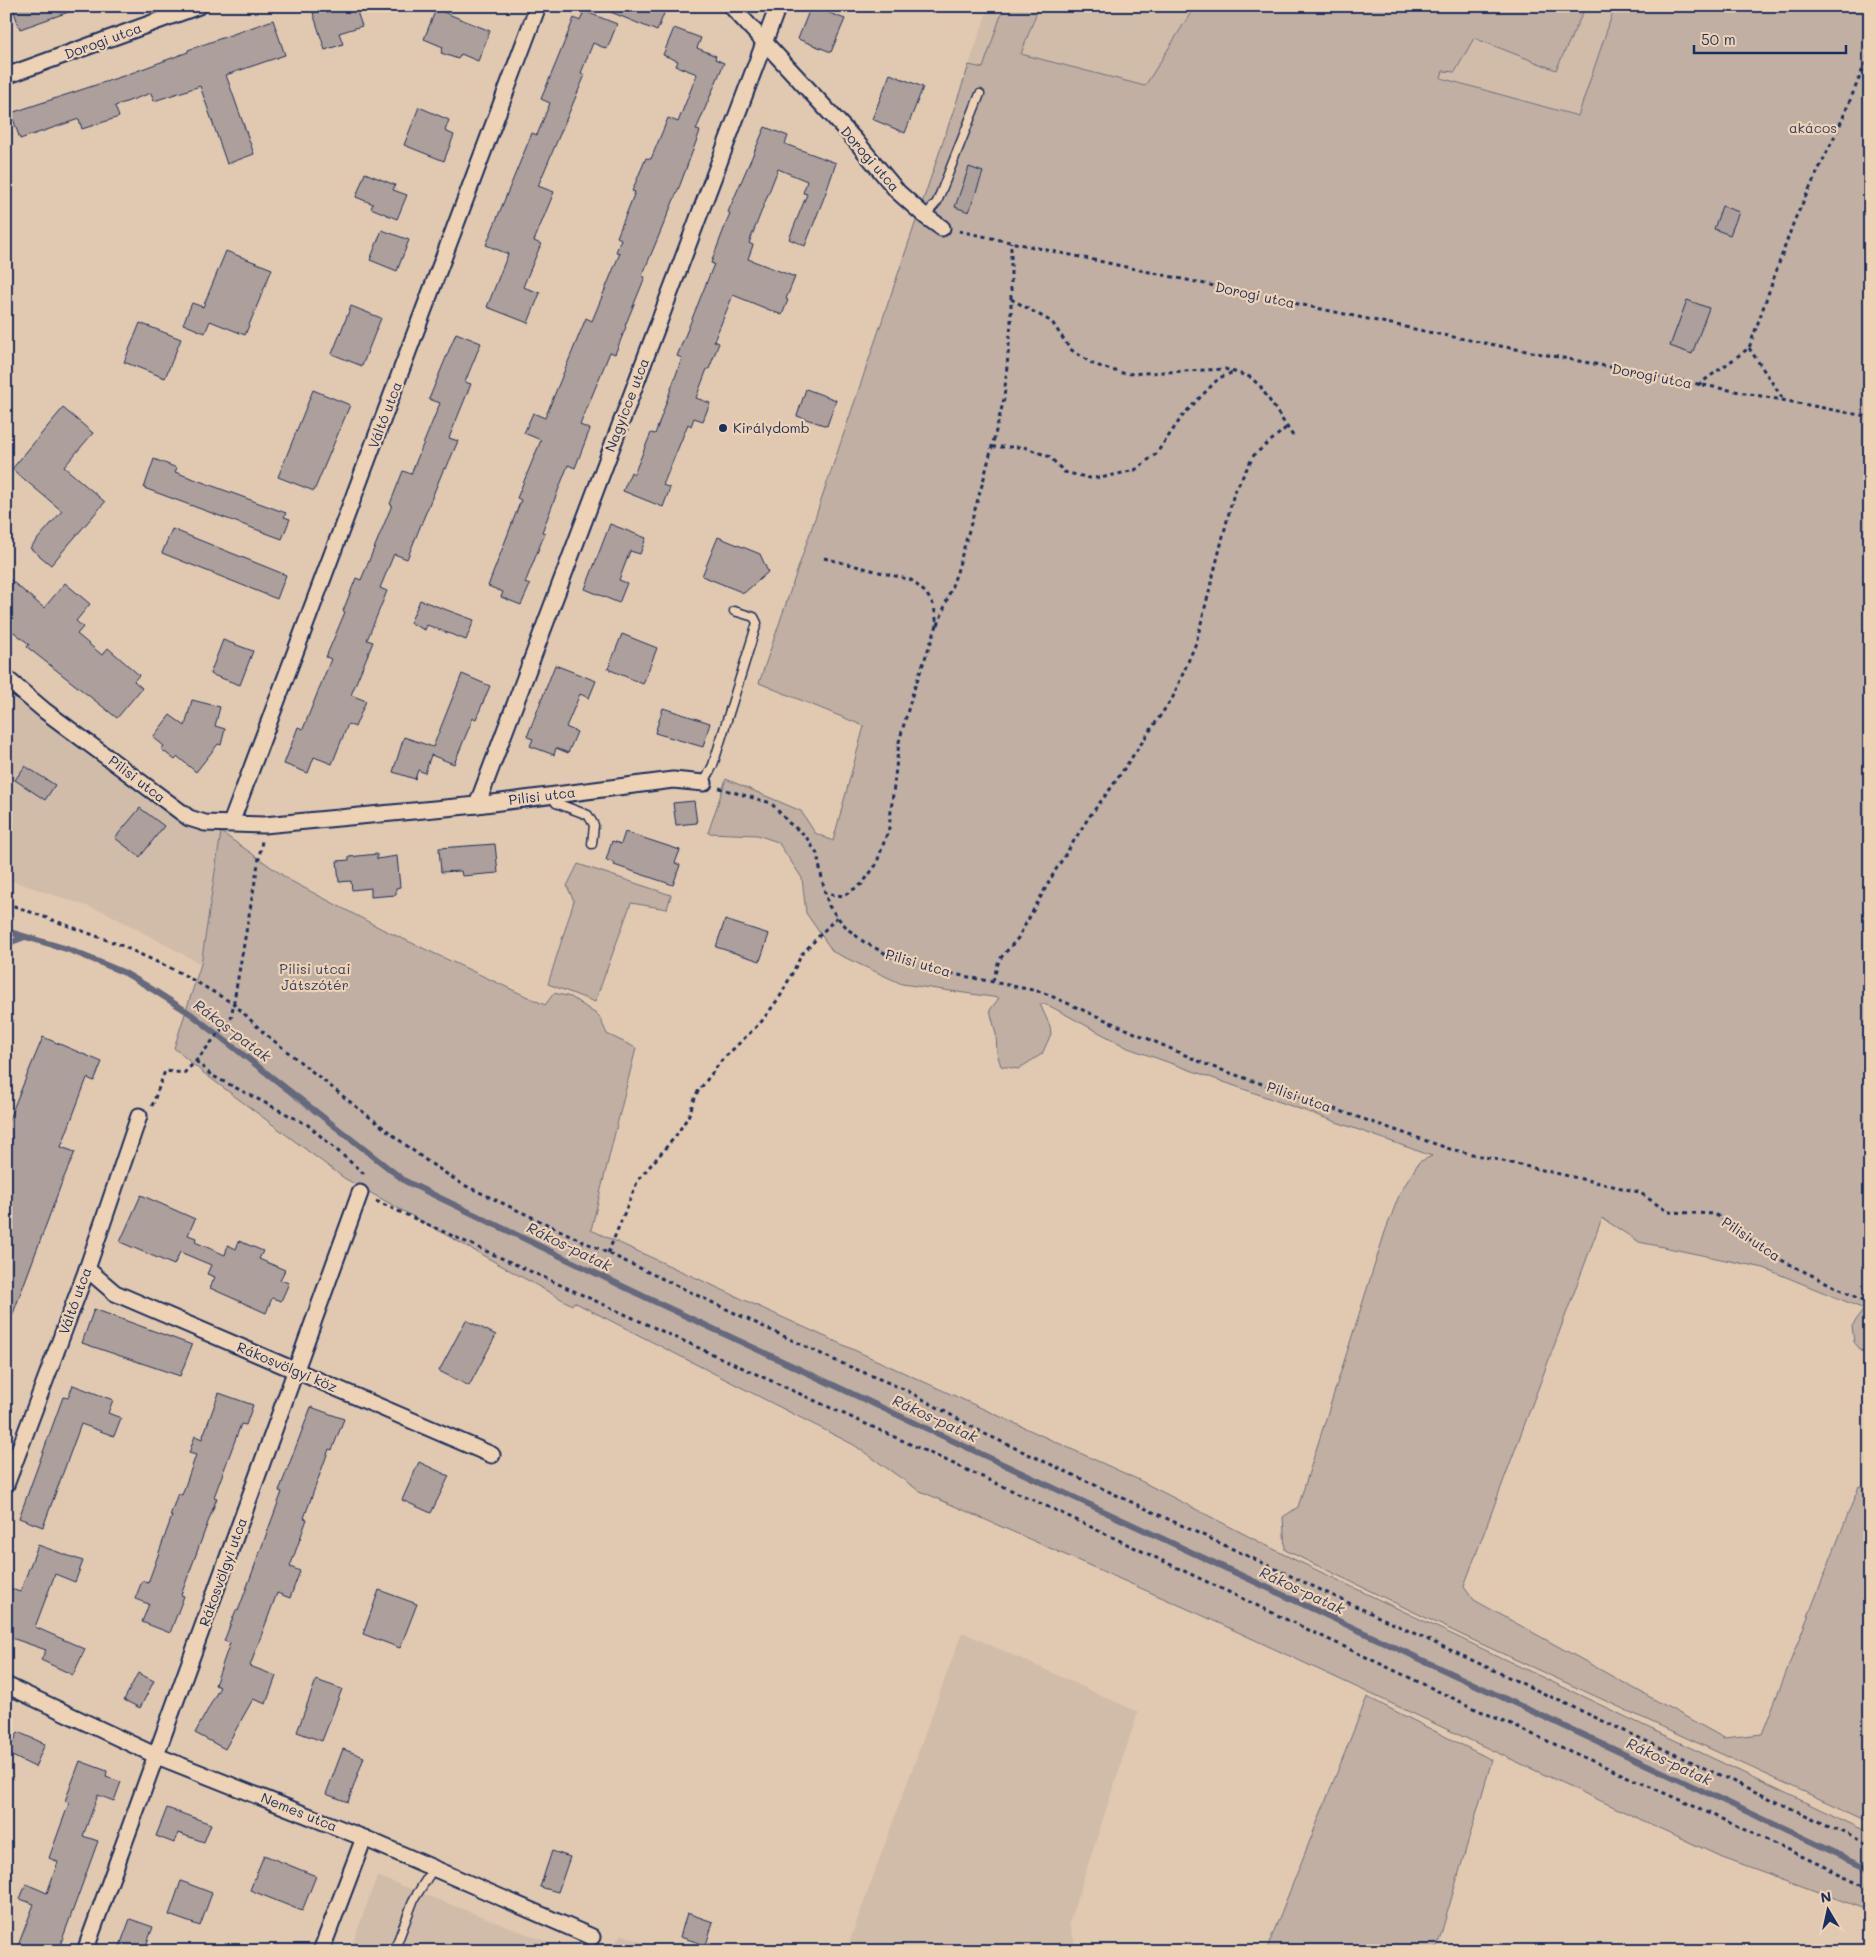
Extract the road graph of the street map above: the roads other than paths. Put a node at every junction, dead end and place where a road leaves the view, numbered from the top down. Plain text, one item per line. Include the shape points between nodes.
1 (199, 6) edge
2 (538, 6) edge
3 (731, 6) edge
4 (778, 6) edge
5 (763, 43) junction
6 (6, 76) edge
7 (980, 94) dead end
8 (925, 216) junction
9 (942, 228) road end
10 (734, 611) dead end
11 (6, 678) edge
12 (704, 783) joint
13 (551, 795) junction
14 (477, 804) junction
15 (231, 823) junction
16 (592, 844) dead end
17 (139, 1116) road end
18 (360, 1193) road end
19 (87, 1269) junction
20 (294, 1371) junction
21 (492, 1456) dead end
22 (6, 1485) edge
23 (6, 1685) edge
24 (157, 1756) junction
25 (364, 1838) junction
26 (433, 1868) junction
27 (592, 1937) dead end
28 (85, 1951) edge
29 (320, 1951) edge
30 (394, 1951) edge

1 - 6 street, Dorogi utca
2 - 15 street, Váltó utca
3 - 5 street, Dorogi utca
4 - 5 street, Nagyicce utca
5 - 8 street, Dorogi utca via 898,192
5 - 14 street, Nagyicce utca
7 - 8 lane via 937,202
8 - 9 street, Dorogi utca
10 - 12 lane via 754,617 757,623 713,765
11 - 15 street, Pilisi utca via 189,818 205,823
12 - 13 street, Pilisi utca via 673,780
13 - 14 street, Pilisi utca
13 - 16 lane via 556,804 588,814 594,825
14 - 15 street, Pilisi utca via 264,825
17 - 19 street, Váltó utca
18 - 20 street, Rákosvölgyi utca
19 - 20 street, Rákosvölgyi köz via 115,1293
19 - 22 street, Váltó utca
20 - 21 street, Rákosvölgyi köz
20 - 24 street, Rákosvölgyi utca
23 - 24 street, Nemes utca
24 - 25 street, Nemes utca
24 - 28 street, Rákosvölgyi utca
25 - 26 street, Nemes utca
25 - 29 street
26 - 27 street, Nemes utca
26 - 30 lane via 414,1899

